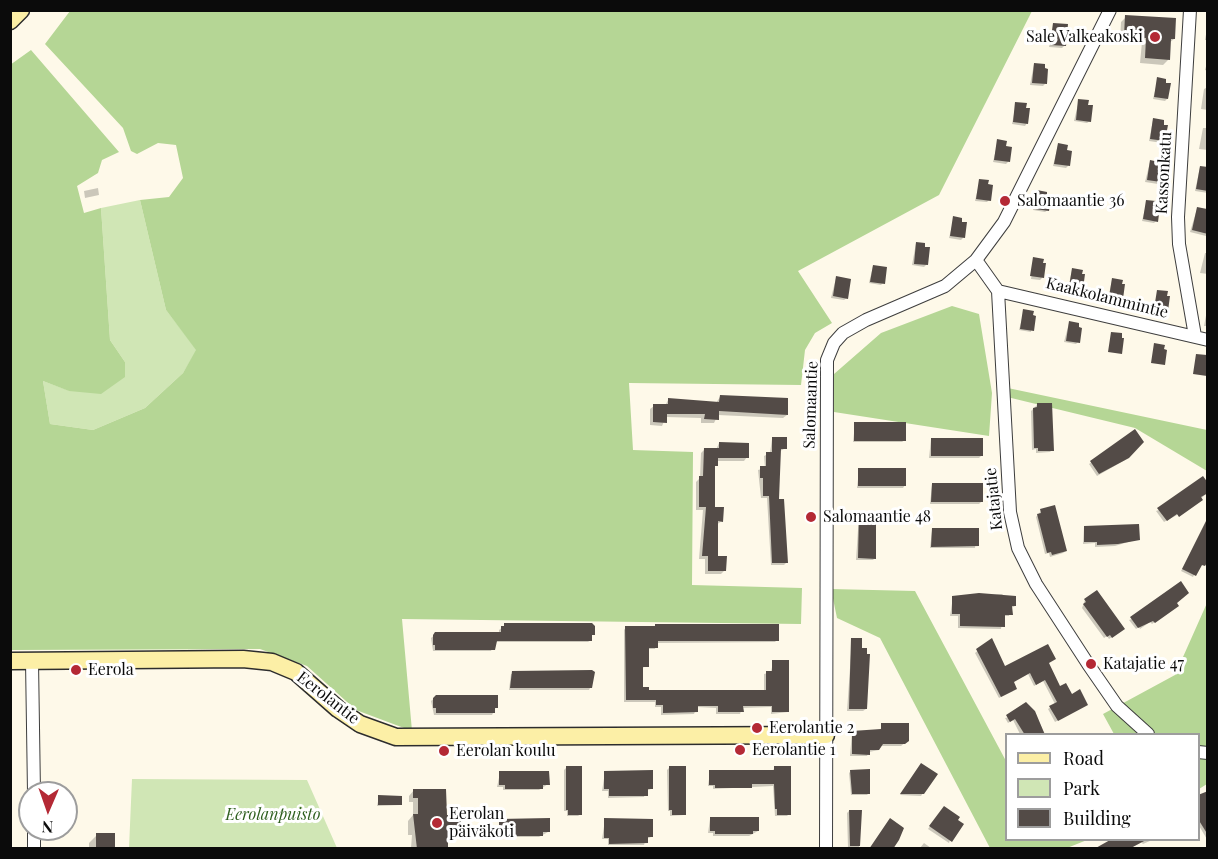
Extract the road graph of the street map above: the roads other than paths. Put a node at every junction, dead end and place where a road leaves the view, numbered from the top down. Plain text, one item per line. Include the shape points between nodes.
1 (21, 10) edge
2 (1110, 10) edge
3 (1190, 10) edge
4 (10, 21) edge
5 (976, 261) junction
6 (998, 291) junction
7 (1201, 338) edge
8 (10, 661) edge
9 (32, 661) junction
10 (1146, 733) edge
11 (826, 735) junction
12 (34, 781) edge
13 (826, 849) edge

1 - 4 street
2 - 5 street, Salomaantie via 1004,222
3 - 7 street, Kassonkatu via 1178,217 1179,243
5 - 6 street
5 - 11 street, Salomaantie via 945,286 843,333 827,360
6 - 7 street, Kaakkolammintie
6 - 10 street, Katajatie via 1010,512 1018,548 1036,584 1117,706
8 - 9 street, Eerolantie
9 - 11 street, Eerolantie via 272,662 296,672 360,724 396,737
9 - 12 street
11 - 13 street, Salomaantie

